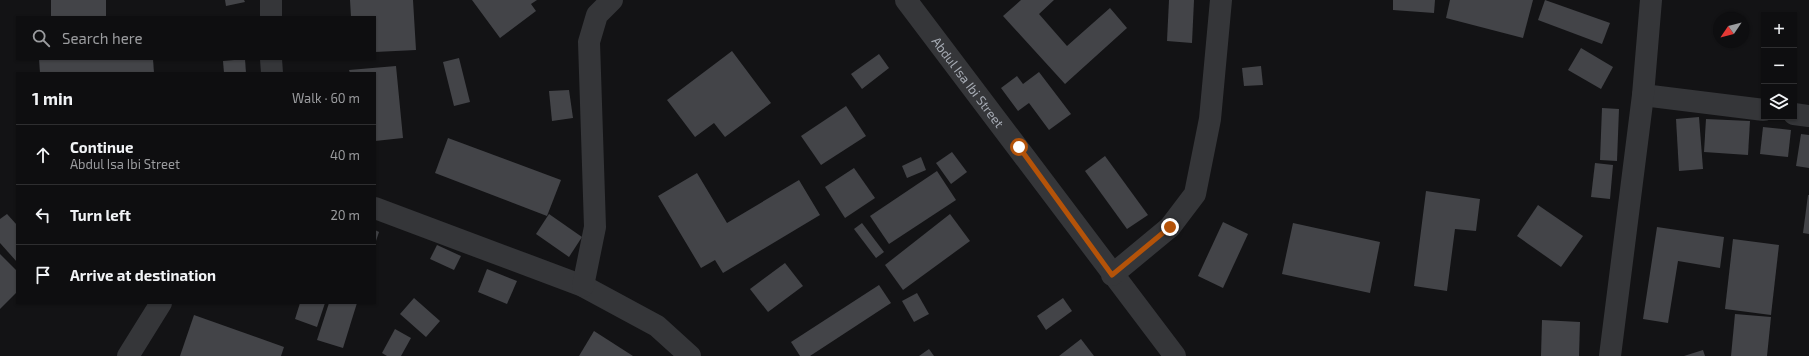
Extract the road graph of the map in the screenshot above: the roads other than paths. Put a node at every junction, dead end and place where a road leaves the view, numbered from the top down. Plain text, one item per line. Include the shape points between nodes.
1 (271, 0) edge
2 (612, 0) edge
3 (906, 0) edge
4 (1220, 0) edge
5 (1651, 0) edge
6 (271, 16) edge
7 (272, 60) edge
8 (272, 72) edge
9 (1643, 95) junction
10 (1761, 110) edge
11 (1797, 114) edge
12 (1809, 116) edge
13 (376, 208) edge
14 (1112, 275) junction
15 (583, 286) junction
16 (160, 304) edge
17 (128, 356) edge
18 (690, 356) edge
19 (1176, 356) edge
20 (1610, 356) edge

1 - 6 street
2 - 15 street via 597,14 589,42 595,227
3 - 14 street, Abdul Isa Ibi Street via 1019,147
4 - 14 street via 1210,119 1195,194 1170,227
5 - 9 street
7 - 8 street
9 - 10 street
9 - 20 street
11 - 12 street
13 - 15 street
14 - 19 street, Abdul Isa Ibi Street
15 - 18 street via 657,326
16 - 17 street

